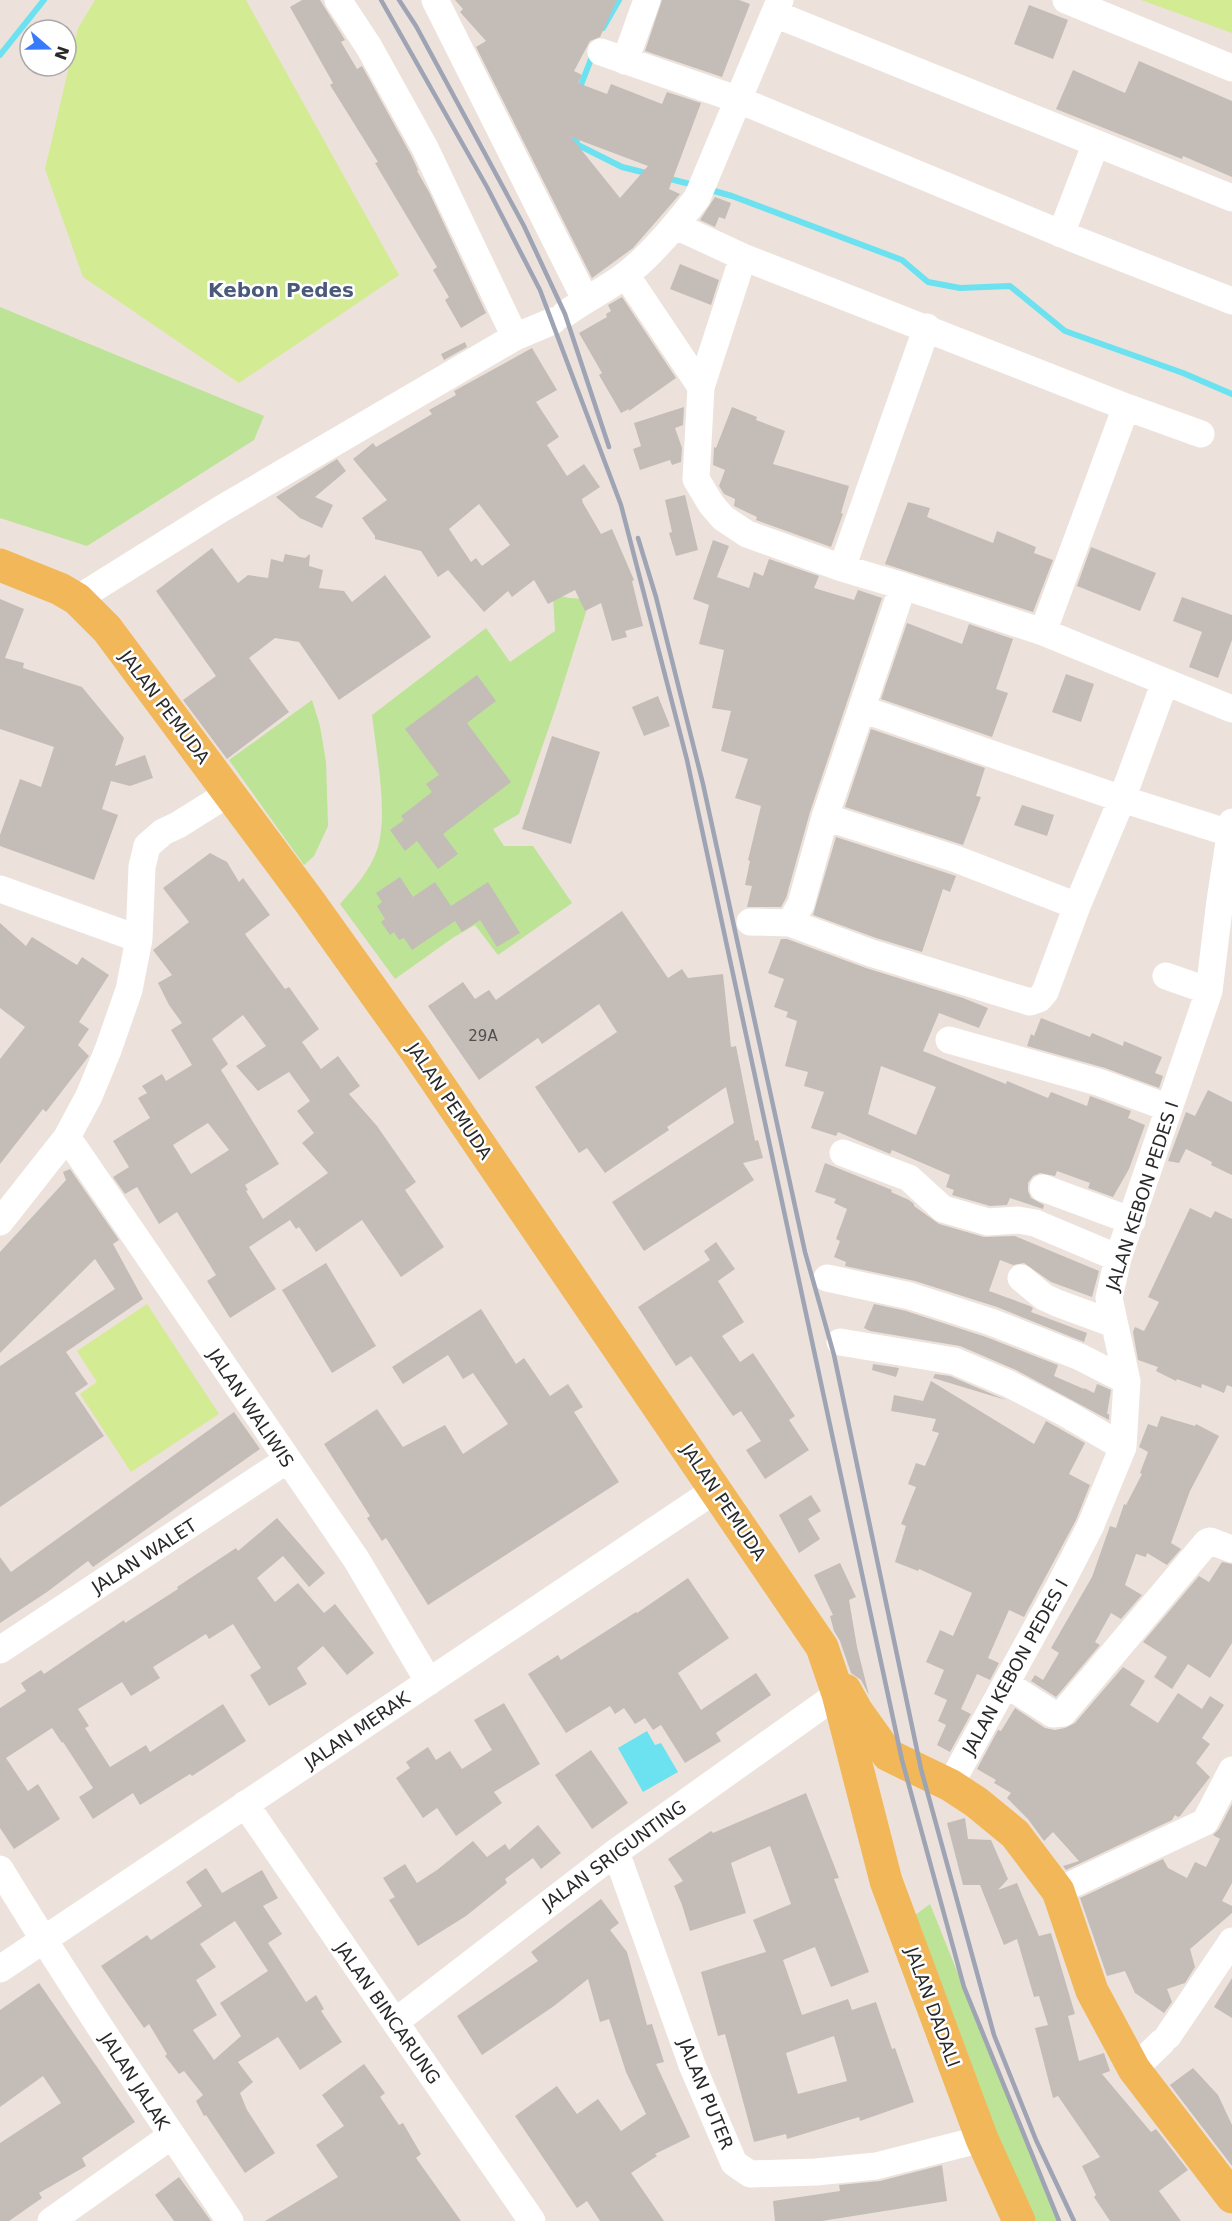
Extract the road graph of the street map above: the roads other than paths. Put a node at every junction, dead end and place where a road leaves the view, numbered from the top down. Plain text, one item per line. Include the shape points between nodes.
1 (338, 0) edge
2 (435, 0) edge
3 (646, 0) edge
4 (1078, 2) edge
5 (778, 7) edge
6 (1232, 68) edge
7 (740, 100) junction
8 (1096, 143) junction
9 (1232, 198) edge
10 (676, 226) junction
11 (1061, 234) junction
12 (743, 257) junction
13 (626, 275) junction
14 (1232, 301) edge
15 (568, 311) junction
16 (927, 327) junction
17 (515, 337) junction
18 (701, 387) junction
19 (1126, 407) junction
20 (1201, 434) dead end
21 (0, 565) edge
22 (842, 568) junction
23 (903, 586) junction
24 (77, 599) junction
25 (1043, 632) junction
26 (1164, 682) junction
27 (862, 709) junction
28 (1232, 710) edge
29 (229, 793) junction
30 (1122, 799) junction
31 (825, 817) junction
32 (1231, 828) edge
33 (0, 890) edge
34 (1226, 903) edge
35 (1077, 906) junction
36 (750, 922) dead end
37 (790, 923) junction
38 (139, 939) junction
39 (1166, 976) dead end
40 (1209, 991) junction
41 (949, 1040) dead end
42 (1169, 1108) junction
43 (67, 1137) junction
44 (843, 1153) dead end
45 (1043, 1188) dead end
46 (1132, 1221) junction
47 (0, 1222) edge
48 (1118, 1258) junction
49 (827, 1278) dead end
50 (1021, 1278) dead end
51 (1114, 1324) junction
52 (840, 1342) dead end
53 (1127, 1381) junction
54 (1123, 1447) junction
55 (287, 1460) junction
56 (715, 1490) junction
57 (1232, 1549) edge
58 (822, 1647) junction
59 (0, 1650) edge
60 (429, 1682) junction
61 (1006, 1684) junction
62 (838, 1694) junction
63 (888, 1755) junction
64 (1232, 1770) edge
65 (950, 1785) junction
66 (861, 1788) junction
67 (245, 1804) junction
68 (616, 1852) junction
69 (0, 1869) edge
70 (1058, 1891) junction
71 (43, 1940) junction
72 (1232, 1941) edge
73 (0, 1969) edge
74 (395, 2022) junction
75 (1134, 2069) junction
76 (171, 2136) junction
77 (973, 2141) junction
78 (1232, 2198) edge
79 (51, 2221) edge
80 (230, 2221) edge
81 (532, 2221) edge
82 (1019, 2221) edge

1 - 17 street via 369,46 425,148
2 - 15 street
3 - 7 street via 613,56
4 - 6 street
5 - 7 street
5 - 8 street
7 - 10 street via 702,188
7 - 11 street
8 - 9 street
8 - 11 street
10 - 12 street
10 - 13 street
11 - 14 street
12 - 16 street
12 - 18 street
13 - 15 street
13 - 18 street
15 - 17 street
16 - 19 street
16 - 22 street
17 - 24 street via 221,509
18 - 22 street via 696,479 711,504 723,518 747,534
19 - 20 street
19 - 25 street
21 - 24 main road, JALAN PEMUDA
22 - 23 street
23 - 25 street
23 - 27 street
24 - 29 main road, JALAN PEMUDA via 107,629
25 - 26 street
26 - 28 street
26 - 30 street
27 - 30 street
27 - 31 street
29 - 38 street via 163,832 147,846 142,867
29 - 56 main road, JALAN PEMUDA via 416,1051
30 - 32 street
30 - 35 street
31 - 35 street via 956,859
31 - 37 street via 801,904
32 - 34 street, JALAN KEBON PEDES I
33 - 38 street
34 - 40 street, JALAN KEBON PEDES I
35 - 37 street via 1045,992 1030,1002 871,953
36 - 37 street
38 - 43 street via 129,990 108,1050
39 - 40 street
40 - 42 street, JALAN KEBON PEDES I
41 - 42 street via 1101,1083
42 - 46 street, JALAN KEBON PEDES I
43 - 47 street
43 - 55 street, JALAN WALIWIS
44 - 48 street via 909,1178 944,1209 988,1222 1035,1223
45 - 46 street
46 - 48 street, JALAN KEBON PEDES I
48 - 51 street, JALAN KEBON PEDES I via 1110,1298
49 - 53 street via 910,1296 991,1322 1080,1357
50 - 51 street via 1044,1297
51 - 53 street, JALAN KEBON PEDES I
52 - 54 street via 954,1361 1009,1384
53 - 54 street, JALAN KEBON PEDES I
54 - 61 street, JALAN KEBON PEDES I via 1090,1527
55 - 59 street, JALAN WALET
55 - 60 street, JALAN WALIWIS via 356,1559
56 - 58 main road, JALAN PEMUDA
56 - 60 street, JALAN MERAK
57 - 61 street via 1207,1542 1063,1713 1053,1714
58 - 62 main road, JALAN PEMUDA
58 - 63 main road via 856,1710
60 - 67 street, JALAN MERAK
61 - 65 street, JALAN KEBON PEDES I
62 - 66 main road, JALAN DADALI
62 - 68 street, JALAN SRIGUNTING
63 - 65 main road
63 - 66 main road via 875,1760 864,1771
64 - 70 street via 1205,1822
65 - 70 main road via 1015,1834
66 - 77 main road, JALAN DADALI via 886,1881
67 - 71 street, JALAN MERAK
67 - 74 street, JALAN BINCARUNG
68 - 74 street, JALAN SRIGUNTING
68 - 77 street, JALAN PUTER via 692,2065 734,2163 741,2170 750,2174 876,2166
69 - 71 street, JALAN JALAK
70 - 75 main road via 1092,1991
71 - 73 street, JALAN MERAK
71 - 76 street, JALAN JALAK
72 - 75 street via 1165,2039
74 - 81 street, JALAN BINCARUNG
75 - 78 main road
76 - 79 street
76 - 80 street, JALAN JALAK
77 - 82 main road, JALAN DADALI

